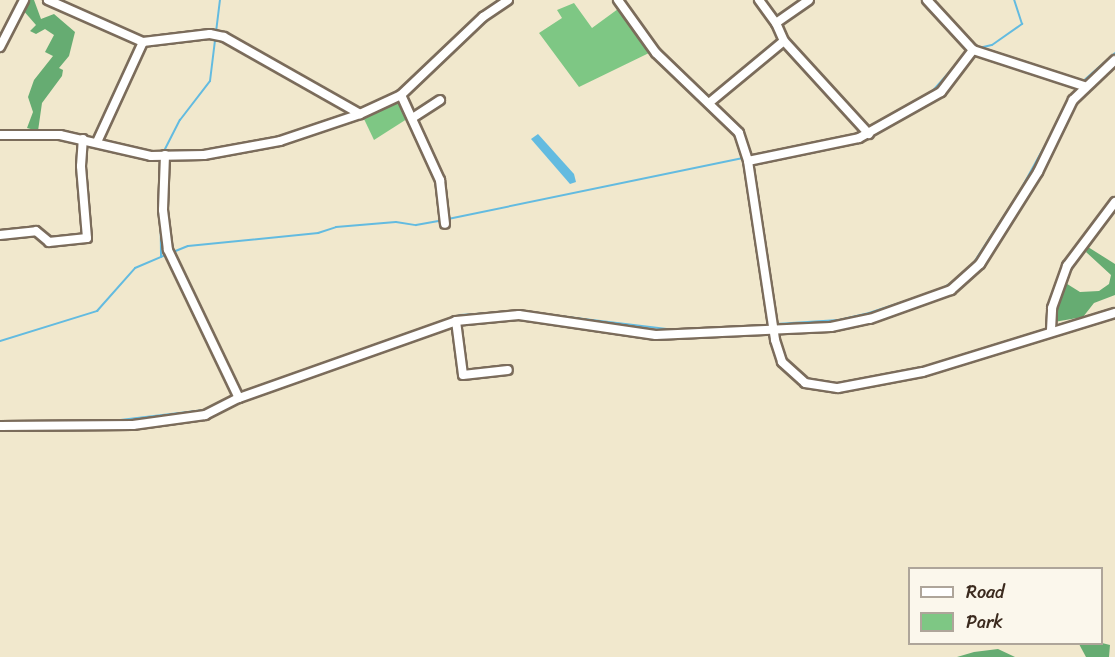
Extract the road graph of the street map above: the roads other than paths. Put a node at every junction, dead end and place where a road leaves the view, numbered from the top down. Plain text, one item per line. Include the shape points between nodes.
1 (24, 0) edge
2 (48, 0) edge
3 (508, 0) edge
4 (618, 0) edge
5 (759, 0) edge
6 (809, 0) edge
7 (927, 0) edge
8 (776, 23) junction
9 (784, 41) junction
10 (143, 42) junction
11 (0, 47) edge
12 (973, 50) junction
13 (1115, 60) edge
14 (1084, 86) junction
15 (401, 95) junction
16 (440, 100) dead end
17 (709, 103) junction
18 (360, 114) junction
19 (414, 117) junction
20 (868, 134) junction
21 (0, 135) edge
22 (83, 139) junction
23 (97, 142) junction
24 (165, 155) junction
25 (748, 161) junction
26 (1115, 202) edge
27 (445, 224) dead end
28 (0, 235) edge
29 (1115, 313) edge
30 (456, 321) junction
31 (775, 328) junction
32 (1051, 330) junction
33 (508, 370) dead end
34 (239, 398) junction
35 (0, 426) edge

1 - 11 street
2 - 10 street
3 - 15 street via 483,17
4 - 17 street via 656,53
5 - 8 street
6 - 8 street
7 - 12 street
8 - 9 street
9 - 17 street
9 - 20 street
10 - 18 street via 210,34 224,37
10 - 23 street
12 - 14 street
12 - 20 street via 928,102
13 - 14 street
14 - 31 street via 991,247 980,264 955,287 870,319 831,327
15 - 18 street
15 - 19 street
16 - 19 street
17 - 25 street via 739,133
18 - 24 street via 280,141 237,150
19 - 27 street via 440,180
20 - 25 street
21 - 22 street via 51,134
22 - 23 street
22 - 28 street via 81,166 87,238 49,242 36,231
23 - 24 street
24 - 34 street via 163,210 168,250
25 - 31 street
26 - 32 street via 1067,266 1052,308
29 - 32 street
30 - 31 street via 519,315 656,336
30 - 33 street via 463,375
30 - 34 street
31 - 32 street via 787,368 805,383 824,389 923,372
34 - 35 street via 205,415 133,424

